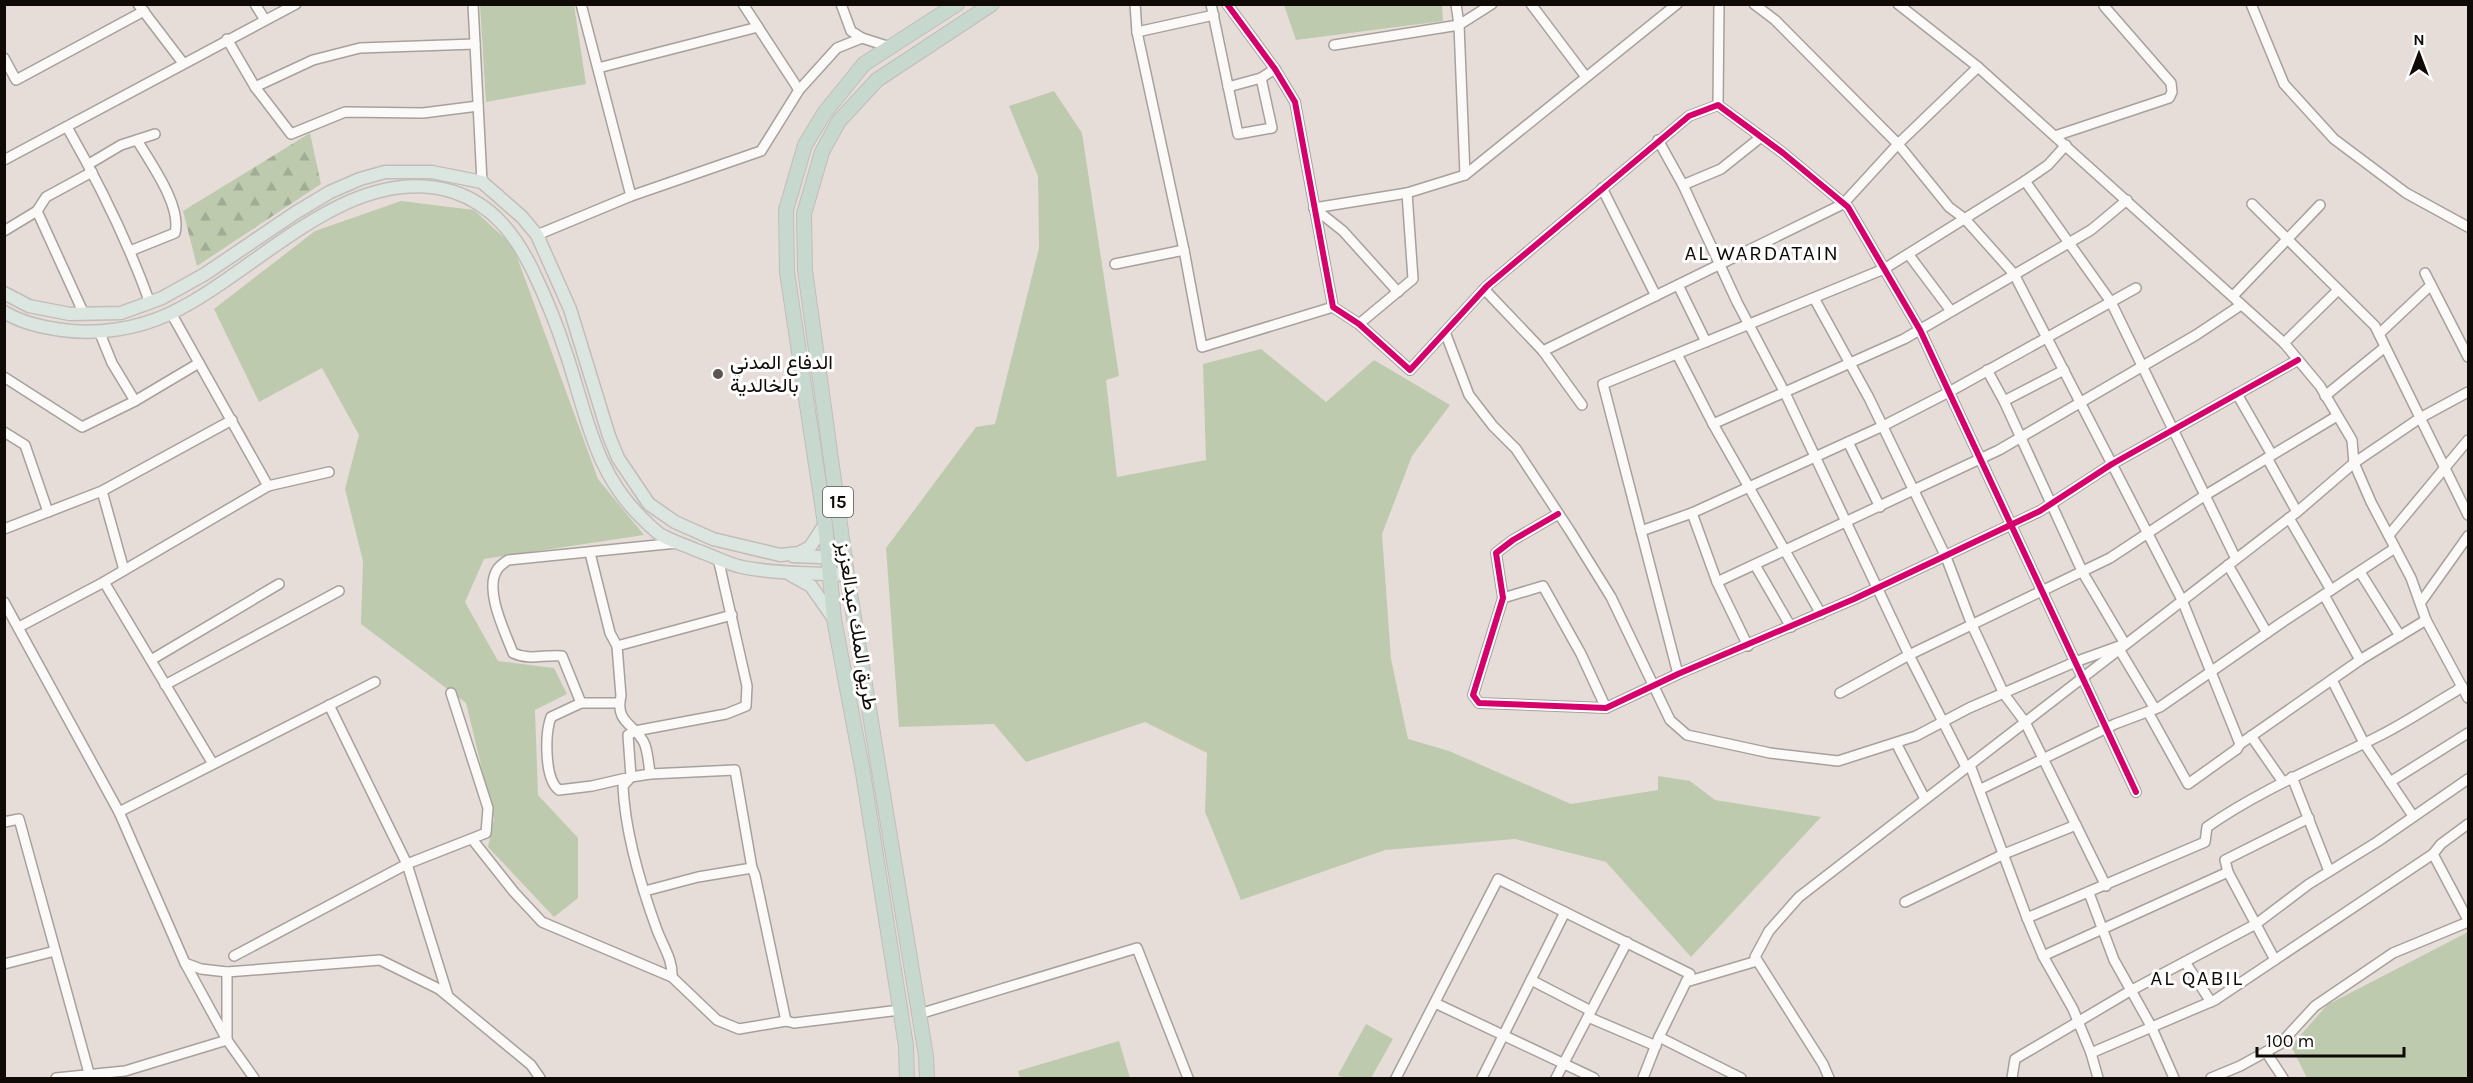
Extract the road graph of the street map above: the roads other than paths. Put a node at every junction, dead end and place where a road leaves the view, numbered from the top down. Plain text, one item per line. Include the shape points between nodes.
1 (255, 4) edge
2 (296, 4) edge
3 (473, 4) edge
4 (581, 4) edge
5 (743, 4) edge
6 (842, 4) edge
7 (957, 4) edge
8 (992, 4) edge
9 (1134, 4) edge
10 (1211, 4) edge
11 (1456, 4) edge
12 (1492, 4) edge
13 (1531, 4) edge
14 (1677, 4) edge
15 (1719, 4) edge
16 (1754, 4) edge
17 (1899, 4) edge
18 (2251, 4) edge
19 (1228, 5) edge
20 (2104, 6) edge
21 (141, 8) edge
22 (1214, 15) junction
23 (265, 20) junction
24 (1459, 25) junction
25 (758, 27) junction
26 (1137, 32) junction
27 (862, 38) junction
28 (227, 39) junction
29 (475, 44) junction
30 (1334, 45) dead end
31 (890, 47) junction
32 (4, 58) edge
33 (183, 63) junction
34 (1978, 67) junction
35 (598, 68) junction
36 (1275, 69) junction
37 (1586, 77) junction
38 (1261, 78) junction
39 (255, 87) junction
40 (1228, 87) junction
41 (799, 90) junction
42 (1718, 105) junction
43 (478, 106) junction
44 (66, 127) junction
45 (155, 134) dead end
46 (2055, 136) junction
47 (1761, 137) junction
48 (137, 140) junction
49 (1658, 140) junction
50 (1898, 144) junction
51 (2066, 146) junction
52 (4, 160) edge
53 (90, 168) junction
54 (1465, 175) junction
55 (2025, 181) junction
56 (482, 182) junction
57 (1683, 185) junction
58 (1602, 188) junction
59 (1407, 193) junction
60 (631, 196) junction
61 (2127, 200) junction
62 (1843, 204) junction
63 (2252, 204) dead end
64 (2320, 205) dead end
65 (1314, 208) junction
66 (37, 211) junction
67 (1965, 219) junction
68 (2469, 227) edge
69 (4, 231) edge
70 (537, 236) junction
71 (261, 237) junction
72 (2286, 238) junction
73 (2069, 242) junction
74 (272, 248) junction
75 (1184, 250) junction
76 (130, 251) junction
77 (1909, 255) junction
78 (1115, 264) dead end
79 (1718, 265) junction
80 (1884, 269) junction
81 (2425, 273) dead end
82 (2014, 274) junction
83 (1678, 285) junction
84 (2431, 285) junction
85 (2136, 288) dead end
86 (1484, 289) junction
87 (2338, 290) junction
88 (1398, 292) junction
89 (4, 293) edge
90 (1656, 296) junction
91 (2234, 296) junction
92 (1814, 298) junction
93 (2111, 302) junction
94 (150, 303) junction
95 (2241, 305) junction
96 (1333, 308) junction
97 (1951, 311) junction
98 (4, 312) edge
99 (171, 313) junction
100 (84, 314) junction
101 (1359, 324) junction
102 (1748, 324) junction
103 (1920, 330) junction
104 (99, 331) junction
105 (1445, 332) junction
106 (2469, 332) edge
107 (2379, 334) junction
108 (2047, 337) junction
109 (2458, 338) junction
110 (1706, 342) junction
111 (2284, 343) junction
112 (2385, 347) junction
113 (1543, 351) junction
114 (1677, 354) junction
115 (2469, 357) edge
116 (2298, 360) junction
117 (199, 363) junction
118 (1851, 364) junction
119 (2142, 366) junction
120 (1988, 370) junction
121 (2064, 370) junction
122 (4, 378) edge
123 (1949, 392) junction
124 (2469, 392) edge
125 (1785, 393) junction
126 (2237, 394) junction
127 (2325, 396) junction
128 (135, 401) junction
129 (2004, 401) junction
130 (2080, 401) junction
131 (1582, 405) dead end
132 (2337, 416) junction
133 (2420, 418) junction
134 (232, 420) junction
135 (1713, 424) junction
136 (1883, 426) junction
137 (2173, 431) junction
138 (4, 432) edge
139 (2021, 437) junction
140 (2469, 440) edge
141 (1848, 442) junction
142 (1815, 457) junction
143 (2269, 457) junction
144 (1980, 459) junction
145 (2354, 463) junction
146 (2112, 464) junction
147 (2445, 468) junction
148 (329, 472) dead end
149 (268, 486) junction
150 (1749, 487) junction
151 (102, 491) junction
152 (1914, 491) junction
153 (2204, 496) junction
154 (2050, 505) junction
155 (1880, 507) junction
156 (48, 512) junction
157 (1692, 513) junction
158 (1558, 514) junction
159 (2293, 515) junction
160 (2469, 515) edge
161 (1846, 522) junction
162 (825, 524) junction
163 (2011, 525) junction
164 (4, 529) edge
165 (1641, 531) junction
166 (2148, 533) junction
167 (2389, 535) junction
168 (2469, 536) edge
169 (679, 543) junction
170 (2394, 546) junction
171 (1785, 551) junction
172 (590, 553) junction
173 (787, 555) junction
174 (1946, 557) junction
175 (718, 558) junction
176 (827, 558) junction
177 (846, 558) junction
178 (2236, 559) junction
179 (1755, 565) junction
180 (2228, 565) junction
181 (124, 570) junction
182 (782, 572) junction
183 (2360, 572) junction
184 (2083, 573) junction
185 (829, 574) junction
186 (847, 575) junction
187 (104, 582) junction
188 (1717, 582) junction
189 (279, 584) dead end
190 (1877, 589) junction
191 (339, 591) dead end
192 (2043, 592) junction
193 (2328, 593) junction
194 (1503, 598) junction
195 (2182, 600) junction
196 (4, 602) edge
197 (2421, 603) junction
198 (1821, 614) junction
199 (732, 615) junction
200 (834, 619) junction
201 (2426, 620) junction
202 (1972, 625) junction
203 (19, 627) junction
204 (1791, 627) junction
205 (2266, 633) junction
206 (2400, 636) junction
207 (617, 646) junction
208 (1748, 646) junction
209 (2122, 646) junction
210 (1909, 655) junction
211 (151, 660) junction
212 (2361, 660) junction
213 (2075, 662) junction
214 (2210, 673) junction
215 (1678, 674) junction
216 (2082, 677) junction
217 (2332, 680) junction
218 (375, 682) dead end
219 (165, 685) junction
220 (1654, 685) junction
221 (2462, 686) junction
222 (451, 693) dead end
223 (1840, 693) dead end
224 (2004, 694) junction
225 (2469, 698) edge
226 (581, 703) junction
227 (619, 703) junction
228 (329, 705) junction
229 (1606, 708) junction
230 (2152, 711) junction
231 (1944, 720) junction
232 (2025, 722) junction
233 (2106, 728) junction
234 (635, 731) junction
235 (2469, 733) edge
236 (2251, 736) junction
237 (1896, 743) junction
238 (2364, 743) junction
239 (2240, 744) junction
240 (2043, 759) junction
241 (213, 764) junction
242 (1968, 766) junction
243 (650, 774) junction
244 (631, 777) junction
245 (2287, 779) junction
246 (2469, 779) edge
247 (2390, 783) junction
248 (1980, 789) junction
249 (2136, 792) dead end
250 (1925, 799) junction
251 (119, 812) junction
252 (2413, 816) junction
253 (2309, 818) junction
254 (5, 819) edge
255 (2469, 824) edge
256 (2076, 825) junction
257 (472, 839) junction
258 (2004, 854) junction
259 (2433, 854) junction
260 (407, 864) junction
261 (752, 868) junction
262 (2330, 871) junction
263 (2228, 872) junction
264 (2106, 886) junction
265 (645, 891) junction
266 (2089, 893) junction
267 (1905, 902) dead end
268 (1565, 912) junction
269 (2027, 918) junction
270 (2469, 921) edge
271 (2256, 924) junction
272 (2102, 931) junction
273 (1627, 942) junction
274 (55, 951) junction
275 (234, 956) dead end
276 (2043, 956) junction
277 (2275, 960) junction
278 (1757, 961) junction
279 (2185, 962) junction
280 (4, 963) edge
281 (185, 963) junction
282 (227, 972) junction
283 (672, 977) junction
284 (1531, 980) junction
285 (1686, 982) junction
286 (2130, 991) junction
287 (448, 996) junction
288 (2211, 1002) junction
289 (1435, 1003) junction
290 (900, 1010) junction
291 (919, 1014) junction
292 (1590, 1014) junction
293 (786, 1021) junction
294 (2077, 1021) junction
295 (2151, 1026) junction
296 (1503, 1035) junction
297 (227, 1040) junction
298 (1658, 1042) junction
299 (2266, 1052) junction
300 (2091, 1053) junction
301 (1564, 1063) junction
302 (89, 1073) junction
303 (124, 1075) edge
304 (1724, 1075) edge
305 (56, 1078) edge
306 (254, 1078) edge
307 (540, 1078) edge
308 (907, 1078) edge
309 (927, 1078) edge
310 (1188, 1078) edge
311 (1396, 1078) edge
312 (1482, 1078) edge
313 (1556, 1078) edge
314 (1594, 1078) edge
315 (1643, 1078) edge
316 (1742, 1078) edge
317 (1829, 1078) edge
318 (2012, 1078) edge
319 (2098, 1078) edge
320 (2174, 1078) edge
321 (2211, 1078) edge
322 (2283, 1078) edge

1 - 23 street
2 - 23 street
3 - 29 street
4 - 35 street
5 - 25 street
6 - 27 street via 851,31
7 - 31 highway, طريق الملك عبدالعزيز / 15
8 - 177 highway, طريق الملك عبدالعزيز / 15 via 877,80 847,113 822,152 804,214 805,270
9 - 26 street
10 - 22 street
11 - 24 street
12 - 24 street
13 - 37 street
14 - 37 street
15 - 42 street
16 - 50 street via 1775,20
17 - 34 street
18 - 68 street via 2284,84 2334,139 2406,192
19 - 36 street
20 - 46 street via 2171,83 2172,92 2169,98
21 - 32 street via 16,80
21 - 33 street
22 - 26 street
22 - 40 street
23 - 28 street
24 - 30 street
24 - 54 street
25 - 35 street
25 - 41 street
26 - 75 street
27 - 31 street
27 - 41 street via 837,48
28 - 33 street
28 - 39 street
29 - 39 street via 360,48 313,60
29 - 43 street
31 - 162 highway, طريق الملك عبدالعزيز / 15 via 864,64 825,112 805,144 786,210 787,272
33 - 44 street
34 - 46 street
34 - 50 street
35 - 60 street
36 - 38 street
36 - 65 street via 1295,102
37 - 54 street
38 - 40 street
38 - 40 street via 1272,128 1238,134
39 - 43 street via 291,134 345,112 423,113
41 - 60 street via 761,151
42 - 47 street
42 - 49 street via 1689,116
43 - 56 street
44 - 52 street
44 - 53 street
45 - 48 street
46 - 51 street
47 - 57 street via 1721,170
47 - 62 street
48 - 53 street via 121,146
48 - 76 street via 159,177 177,223 175,233
49 - 57 street
49 - 58 street
50 - 62 street
50 - 67 street via 1949,207
51 - 55 street
51 - 61 street
53 - 66 street via 46,196
53 - 76 street
54 - 59 street
55 - 67 street
55 - 73 street
56 - 70 main road via 522,217
56 - 71 main road via 432,172 384,172 330,192
57 - 79 street
58 - 86 street
58 - 90 street
59 - 65 street
59 - 88 street via 1413,279
60 - 70 street
61 - 73 street via 2091,230
61 - 91 street
62 - 79 street
62 - 80 street
63 - 72 street
64 - 72 street
65 - 88 street via 1343,231
65 - 96 street
66 - 69 street
66 - 100 street
67 - 77 street
67 - 82 street
70 - 173 main road via 570,309 618,458 649,504 675,522 713,539
71 - 74 main road
71 - 94 main road via 205,274
72 - 87 street
72 - 91 street
73 - 82 street
73 - 93 street
74 - 99 main road
74 - 169 main road via 334,210 391,188 419,186 454,192 487,210 512,234 547,298 584,416 615,487 625,502 660,534
75 - 78 street
75 - 96 street via 1202,347
76 - 94 street
77 - 80 street
77 - 97 street
79 - 83 street
79 - 102 street
80 - 92 street
80 - 103 street
81 - 84 street
82 - 97 street
82 - 108 street
83 - 90 street
83 - 110 street
84 - 107 street
84 - 109 street
85 - 93 street
86 - 105 street
86 - 113 street
87 - 107 street
87 - 111 street
88 - 101 street
89 - 100 main road via 29,306
90 - 113 street
91 - 95 street
92 - 102 street
92 - 118 street
93 - 108 street
93 - 119 street
94 - 100 main road via 121,313
95 - 111 street
95 - 119 street
96 - 101 street
97 - 103 street
98 - 104 main road via 49,328 80,333
99 - 104 main road via 145,323
99 - 117 street
101 - 105 street via 1410,370
102 - 110 street
102 - 125 street
103 - 118 street
103 - 123 street
104 - 128 street via 112,363
105 - 158 street via 1469,395 1516,449
106 - 109 street
107 - 112 street
108 - 120 street
108 - 121 street
109 - 115 street
110 - 114 street
111 - 116 street
112 - 127 street
112 - 133 street
113 - 131 street
114 - 135 street
114 - 165 street via 1603,384
116 - 126 street
116 - 127 street
117 - 128 street
117 - 134 street
118 - 125 street
118 - 136 street
119 - 130 street
119 - 137 street
120 - 123 street
120 - 129 street
121 - 129 street
121 - 130 street
122 - 128 street via 82,427
123 - 136 street
123 - 144 street
124 - 133 street
125 - 135 street
125 - 142 street
126 - 137 street
126 - 143 street
127 - 132 street
129 - 139 street
130 - 139 street
130 - 146 street
132 - 143 street
132 - 145 street via 2352,440
133 - 145 street
133 - 147 street
134 - 149 street
134 - 151 street
135 - 150 street
136 - 141 street
136 - 152 street
137 - 146 street
137 - 153 street
138 - 156 street via 25,445
139 - 144 street
139 - 154 street
140 - 147 street
141 - 142 street
141 - 155 street
142 - 150 street
142 - 161 street
143 - 153 street
143 - 159 street
144 - 152 street
144 - 163 street
145 - 159 street
145 - 167 street
146 - 154 street
146 - 166 street
147 - 160 street
147 - 167 street
148 - 149 street
149 - 181 street
150 - 157 street
150 - 171 street
151 - 156 street
151 - 181 street
152 - 155 street
152 - 174 street
153 - 166 street
153 - 178 street
154 - 163 street
154 - 184 street
155 - 161 street
156 - 164 street
157 - 165 street
157 - 188 street
158 - 194 street via 1496,553
158 - 220 street via 1611,597
159 - 178 street
159 - 193 street
161 - 171 street
161 - 190 street
162 - 173 main road via 810,547
162 - 176 highway, طريق الملك عبدالعزيز / 15
163 - 174 street
163 - 192 street
165 - 215 street
166 - 184 street
166 - 195 street
167 - 170 street
168 - 197 street
169 - 172 street
169 - 175 main road
170 - 183 street
170 - 197 street
171 - 179 street
171 - 198 street
172 - 207 street via 610,633
172 - 226 street via 508,560 497,569 492,585 498,616 513,653 525,658 562,656
173 - 176 main road
174 - 190 street
174 - 202 street
175 - 182 main road via 740,566
175 - 199 street
176 - 177 main road
176 - 185 highway, طريق الملك عبدالعزيز / 15
177 - 186 highway, طريق الملك عبدالعزيز / 15
178 - 180 street
179 - 188 street
179 - 204 street
180 - 195 street
180 - 205 street
181 - 187 street
182 - 185 main road
182 - 200 main road via 811,586
183 - 193 street
183 - 206 street
184 - 192 street
184 - 209 street
185 - 186 main road
185 - 200 highway, طريق الملك عبدالعزيز / 15
186 - 291 highway, طريق الملك عبدالعزيز / 15
187 - 203 street
187 - 211 street
188 - 208 street
189 - 211 street
190 - 198 street
190 - 210 street
191 - 219 street
192 - 202 street
192 - 213 street
193 - 205 street
193 - 212 street
194 - 229 street via 1543,586
194 - 229 street via 1473,695 1479,703
195 - 209 street
195 - 214 street
196 - 203 street
197 - 201 street
198 - 204 street
199 - 207 street
199 - 234 street via 747,686 746,706 726,714
200 - 290 highway, طريق الملك عبدالعزيز / 15
201 - 206 street
201 - 221 street
202 - 210 street
202 - 224 street
203 - 251 street
204 - 208 street
205 - 214 street
206 - 212 street
207 - 227 street
208 - 215 street
209 - 213 street
209 - 216 street
209 - 230 street
210 - 223 street
210 - 231 street
211 - 219 street
212 - 217 street
213 - 216 street
213 - 224 street
214 - 230 street
214 - 239 street
215 - 220 street
216 - 232 street
216 - 233 street
217 - 236 street
217 - 238 street
218 - 228 street
219 - 241 street
220 - 229 street
220 - 237 street via 1670,720 1687,735 1770,753 1838,761
221 - 225 street
221 - 238 street
222 - 257 street via 488,808 486,833
224 - 231 street
224 - 232 street
226 - 227 street
226 - 244 street via 551,717 546,730 554,786 559,790 573,789
227 - 234 street via 623,721
228 - 241 street
228 - 260 street
230 - 233 street
230 - 239 street via 2188,784
231 - 237 street
231 - 242 street
232 - 240 street
232 - 242 street
233 - 240 street
233 - 249 street
234 - 243 street via 645,744
234 - 244 street via 628,735
235 - 247 street
236 - 239 street
236 - 245 street
237 - 250 street
238 - 245 street
238 - 247 street
240 - 248 street
240 - 256 street
241 - 251 street
242 - 248 street
242 - 250 street
243 - 244 street
243 - 261 street via 735,770
244 - 265 street via 623,786 624,811
245 - 253 street
245 - 264 street via 2207,827 2205,843
246 - 252 street
247 - 252 street
248 - 258 street
250 - 278 street via 1799,897 1768,931 1755,957
251 - 281 street
252 - 262 street
253 - 262 street
253 - 263 street via 2225,860
254 - 274 street via 19,819
255 - 259 street
256 - 258 street
256 - 264 street
257 - 260 street
257 - 283 street via 542,922
258 - 267 street
258 - 269 street
259 - 270 street
259 - 277 street
260 - 275 street
260 - 287 street
261 - 265 street
261 - 293 street
262 - 271 street
263 - 271 street
263 - 272 street
264 - 266 street
265 - 283 street via 673,968
266 - 269 street
266 - 272 street
268 - 273 street
268 - 284 street
268 - 289 street via 1498,879
269 - 276 street
270 - 299 street via 2393,953 2315,1006 2280,1044
271 - 277 street
271 - 279 street
272 - 276 street
272 - 286 street
273 - 285 street via 1690,974
273 - 292 street
274 - 280 street
274 - 302 street
276 - 294 street
277 - 288 street
278 - 285 street
278 - 317 street
279 - 286 street
279 - 288 street
281 - 282 street
281 - 297 street
282 - 287 street via 380,960
282 - 297 street
283 - 293 street via 717,1020 739,1029
284 - 292 street
284 - 296 street
285 - 298 street
286 - 294 street
286 - 295 street
287 - 307 street via 531,1065
288 - 295 street
289 - 296 street
289 - 311 street
290 - 293 street
290 - 308 highway, طريق الملك عبدالعزيز / 15
291 - 309 highway, طريق الملك عبدالعزيز / 15
291 - 310 street via 1137,948
292 - 298 street
292 - 301 street
294 - 300 street
294 - 318 street via 2015,1059
295 - 300 street
295 - 320 street
296 - 301 street
296 - 312 street
297 - 303 street
297 - 306 street
298 - 304 street
298 - 315 street
299 - 321 street
299 - 322 street
300 - 319 street
301 - 313 street
301 - 314 street
302 - 303 street
302 - 305 street
304 - 316 street

